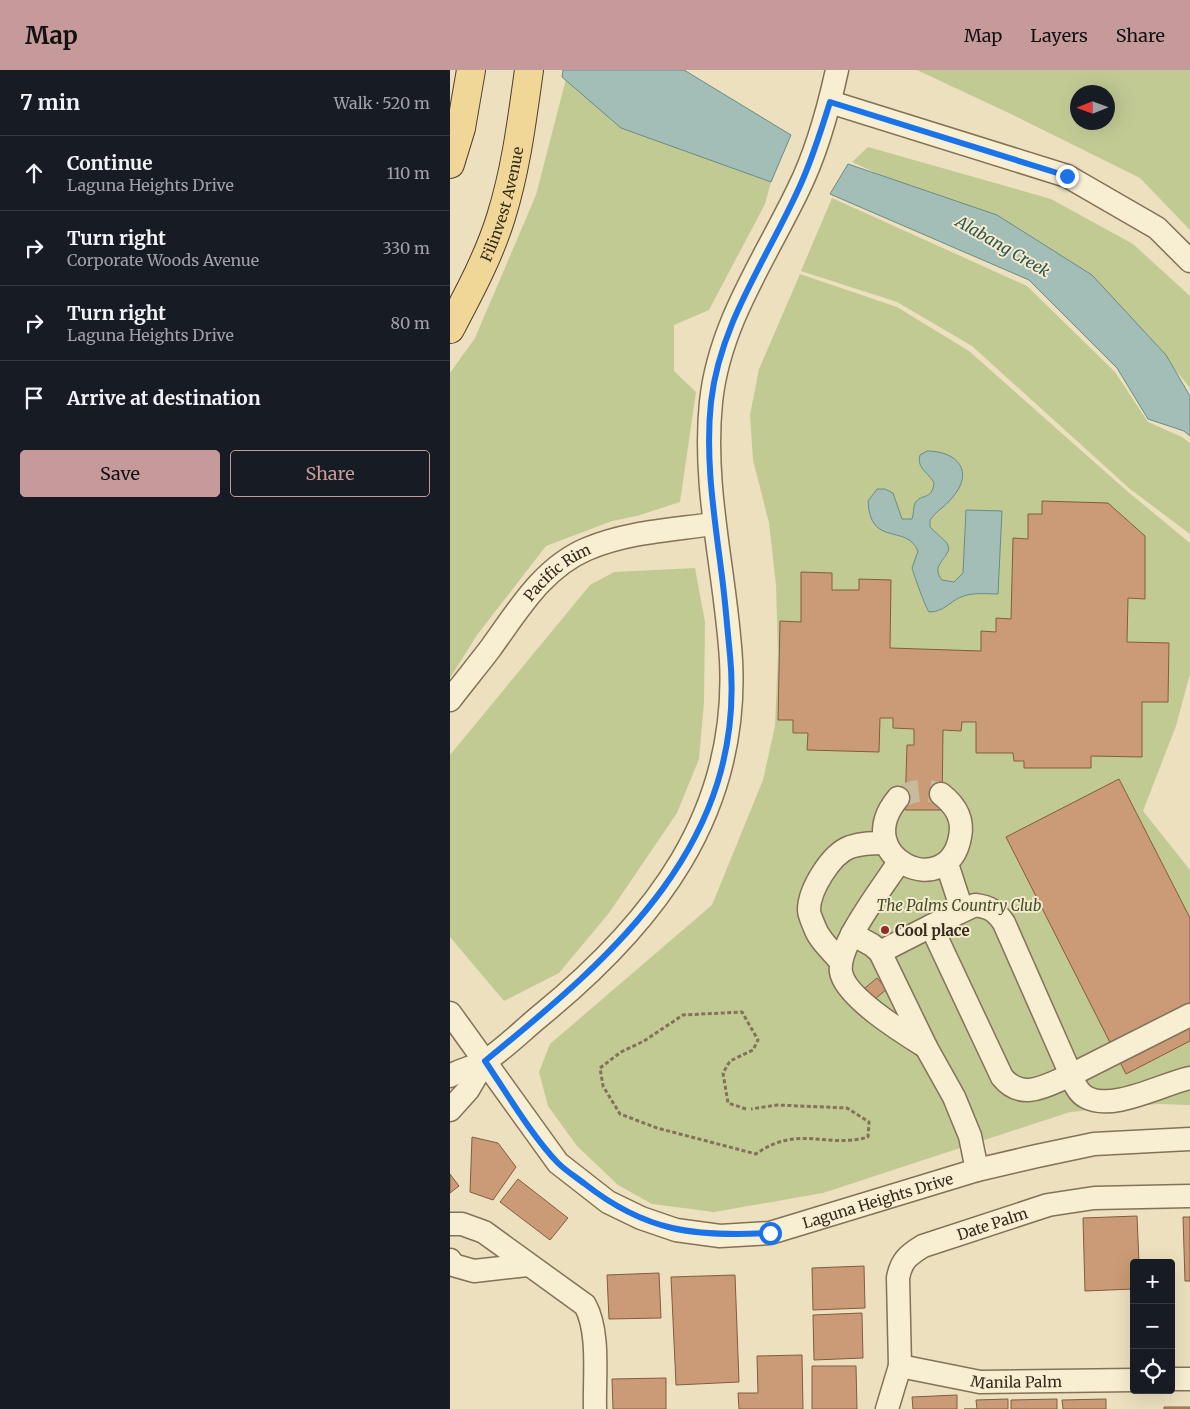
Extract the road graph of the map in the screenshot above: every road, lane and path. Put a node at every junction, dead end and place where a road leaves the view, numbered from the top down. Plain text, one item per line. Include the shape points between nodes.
1 (471, 70) edge
2 (529, 70) edge
3 (837, 70) edge
4 (830, 102) junction
5 (450, 164) edge
6 (1190, 261) edge
7 (450, 329) edge
8 (714, 524) junction
9 (450, 700) edge
10 (941, 794) tunnel mouth
11 (898, 798) tunnel mouth
12 (885, 843) junction
13 (898, 862) junction
14 (946, 864) junction
15 (962, 910) junction
16 (931, 926) junction
17 (852, 934) junction
18 (880, 952) junction
19 (841, 962) junction
20 (450, 1013) edge
21 (1190, 1015) edge
22 (926, 1047) junction
23 (485, 1061) junction
24 (1071, 1075) junction
25 (450, 1076) edge
26 (1190, 1078) edge
27 (751, 1109) dead end
28 (450, 1110) edge
29 (746, 1110) dead end
30 (1190, 1139) edge
31 (977, 1170) junction
32 (1190, 1196) edge
33 (450, 1224) edge
34 (450, 1260) edge
35 (528, 1265) junction
36 (900, 1366) junction
37 (1175, 1379) edge
38 (1190, 1379) edge
39 (1130, 1380) edge
40 (595, 1409) edge
41 (887, 1409) edge

1 - 5 main road via 461,128
2 - 7 main road, Filinvest Avenue via 515,166 501,218 479,275
3 - 4 street
4 - 6 street via 1067,176 1157,228
4 - 8 street via 800,187 741,298 718,367 711,402 709,460
8 - 9 street, Pacific Rim via 640,533 586,550 556,567 521,603
8 - 23 street via 732,698 728,737 719,775 698,831 674,875 602,961
10 - 14 street via 954,804 960,819 957,852
11 - 12 street via 887,811 883,827
12 - 13 street
12 - 19 street via 848,847 836,856 820,877 812,895 809,911 816,931
13 - 14 street via 914,869 930,870
13 - 17 street
14 - 15 street
15 - 16 street
15 - 24 street via 976,905 988,907 1004,923
16 - 18 street
16 - 24 street via 1009,1086 1031,1090
17 - 18 street
17 - 19 street
18 - 22 street
19 - 22 street via 842,975 868,1007
20 - 23 street, Laguna Heights Drive
21 - 24 street
22 - 31 street via 954,1097 970,1136
23 - 25 street
23 - 28 street via 468,1090
23 - 31 street, Laguna Heights Drive via 558,1163 608,1202 676,1230 720,1236 770,1233
24 - 26 street via 1080,1092 1099,1101 1118,1100
27 - 29 path via 777,1105 847,1108 869,1122 868,1137 854,1141 788,1138 756,1154 701,1141 620,1114 603,1086 600,1068 683,1015 742,1012 758,1040 753,1050 730,1061 723,1073 728,1103
30 - 31 street, Laguna Heights Drive via 1094,1144
32 - 36 street, Date Palm via 1094,1198 1048,1204 923,1246 909,1254 901,1264 898,1278
33 - 35 street via 462,1224 484,1232
34 - 35 street via 453,1265 474,1271
35 - 40 street via 585,1305 591,1316
36 - 39 street, Manila Palm via 980,1382
36 - 41 street, Date Palm
37 - 38 street

